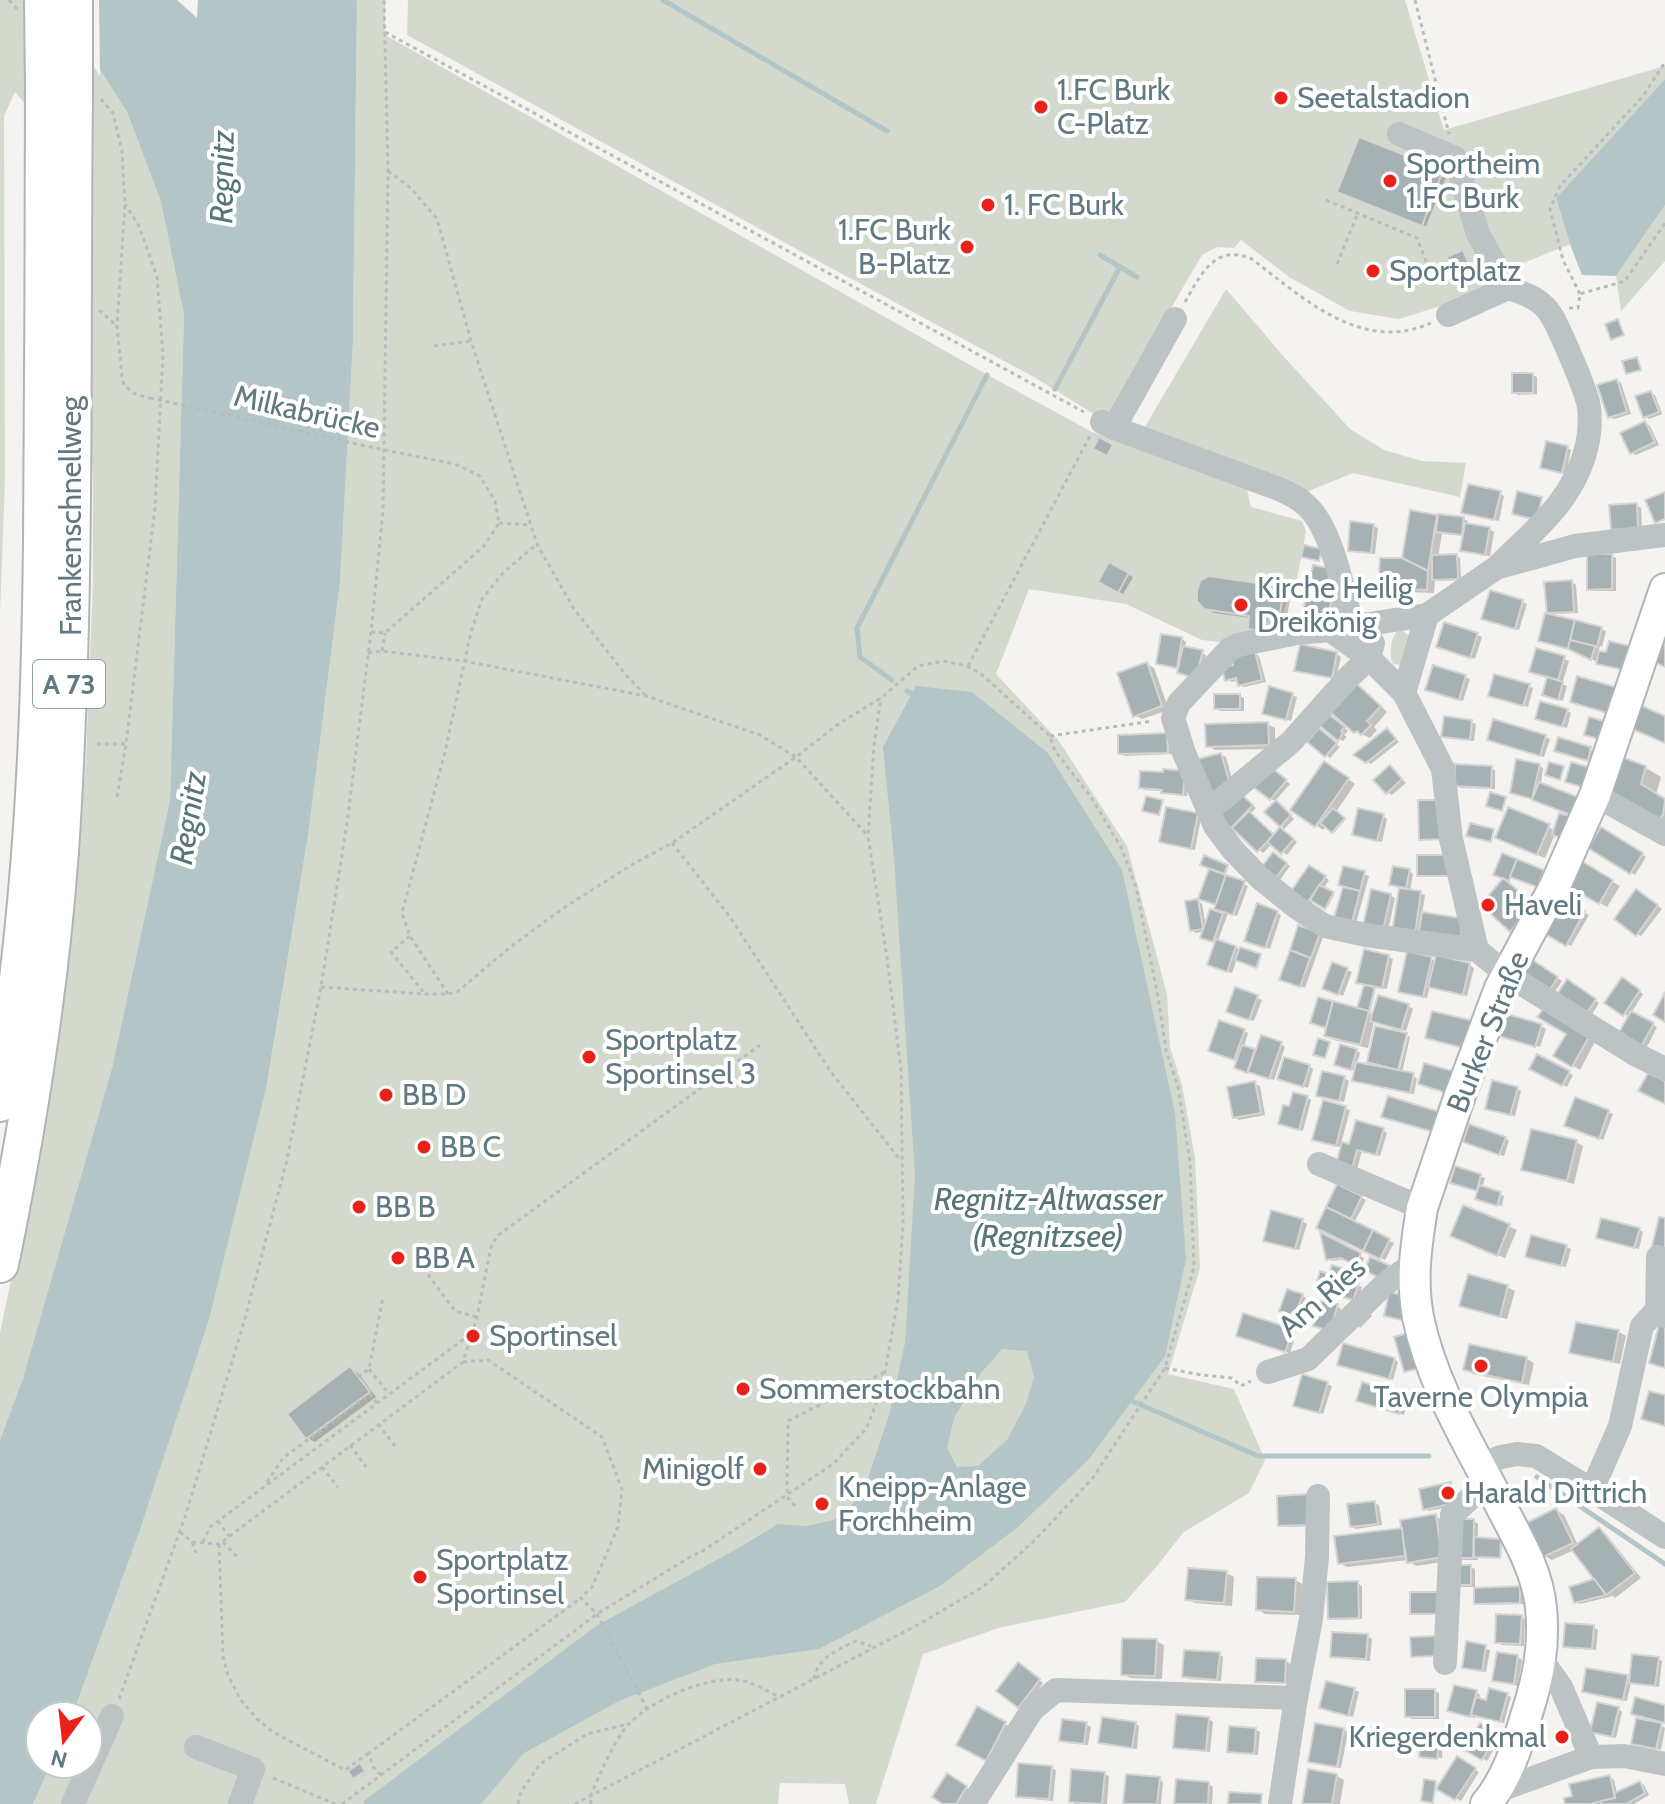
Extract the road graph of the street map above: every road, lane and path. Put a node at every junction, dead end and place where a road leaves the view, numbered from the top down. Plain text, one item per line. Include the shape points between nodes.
1 (9, 0) edge
2 (74, 0) edge
3 (384, 0) edge
4 (1415, 0) edge
5 (31, 6) edge
6 (385, 32) junction
7 (1665, 62) edge
8 (70, 92) junction
9 (1399, 134) dead end
10 (1455, 158) junction
11 (388, 171) junction
12 (1326, 200) dead end
13 (125, 204) junction
14 (1358, 213) junction
15 (1665, 223) edge
16 (1337, 264) dead end
17 (1429, 269) dead end
18 (1508, 288) junction
19 (1580, 294) junction
20 (1549, 309) junction
21 (1448, 315) joint
22 (1175, 319) joint
23 (471, 341) junction
24 (434, 346) dead end
25 (1108, 425) junction
26 (499, 523) junction
27 (532, 525) junction
28 (1665, 535) edge
29 (537, 544) junction
30 (1496, 568) junction
31 (1665, 589) edge
32 (1427, 615) junction
33 (1379, 622) junction
34 (1341, 628) junction
35 (371, 632) junction
36 (385, 633) junction
37 (382, 651) junction
38 (368, 653) junction
39 (1369, 658) junction
40 (464, 661) junction
41 (967, 666) junction
42 (1404, 693) junction
43 (646, 696) junction
44 (881, 698) junction
45 (1173, 718) junction
46 (1050, 736) junction
47 (97, 744) dead end
48 (126, 744) junction
49 (796, 757) junction
50 (1595, 795) junction
51 (117, 797) dead end
52 (1208, 811) junction
53 (1665, 834) edge
54 (868, 836) junction
55 (672, 843) junction
56 (410, 936) junction
57 (1477, 950) junction
58 (1506, 974) junction
59 (321, 987) junction
60 (425, 994) junction
61 (448, 994) junction
62 (760, 1045) dead end
63 (1665, 1069) edge
64 (0, 1103) edge
65 (901, 1162) junction
66 (1319, 1164) dead end
67 (1422, 1208) junction
68 (1658, 1257) dead end
69 (1414, 1263) junction
70 (0, 1264) edge
71 (423, 1268) dead end
72 (383, 1297) dead end
73 (1661, 1315) edge
74 (477, 1317) junction
75 (472, 1333) junction
76 (463, 1362) junction
77 (1165, 1368) junction
78 (369, 1369) junction
79 (885, 1372) junction
80 (1268, 1372) dead end
81 (358, 1377) dead end
82 (1232, 1378) dead end
83 (389, 1394) junction
84 (377, 1403) junction
85 (378, 1424) junction
86 (350, 1445) junction
87 (395, 1446) dead end
88 (322, 1467) junction
89 (366, 1467) dead end
90 (1485, 1473) junction
91 (264, 1486) junction
92 (338, 1487) dead end
93 (1592, 1490) junction
94 (1318, 1496) dead end
95 (787, 1497) junction
96 (795, 1506) dead end
97 (218, 1521) junction
98 (180, 1532) junction
99 (229, 1536) junction
100 (1665, 1537) edge
101 (192, 1542) junction
102 (203, 1542) junction
103 (221, 1542) junction
104 (196, 1553) dead end
105 (240, 1560) dead end
106 (581, 1598) junction
107 (597, 1614) junction
108 (873, 1647) junction
109 (1541, 1659) junction
110 (1445, 1663) dead end
111 (814, 1679) junction
112 (780, 1697) junction
113 (1296, 1698) junction
114 (647, 1709) junction
115 (112, 1716) joint
116 (628, 1724) junction
117 (196, 1747) dead end
118 (369, 1753) junction
119 (1591, 1757) junction
120 (1665, 1764) edge
121 (253, 1769) junction
122 (381, 1775) junction
123 (590, 1796) junction
124 (1491, 1798) edge
125 (73, 1804) edge
126 (240, 1804) edge
127 (335, 1804) edge
128 (342, 1804) edge
129 (518, 1804) edge
130 (575, 1804) edge
131 (591, 1804) edge
132 (973, 1804) edge
133 (1280, 1804) edge

1 - 5 path
2 - 8 highway, A 73, bridge
3 - 6 path
4 - 10 path
5 - 8 highway, Frankenschnellweg / A 73, bridge
6 - 11 path
6 - 25 path
7 - 19 path via 1643,96 1560,186 1550,209 1563,260
8 - 13 path via 113,113
8 - 64 highway, Frankenschnellweg / A 73 via 43,482 31,847
8 - 70 highway, Frankenschnellweg / A 73 via 73,497 61,837 38,1056
9 - 10 street
10 - 18 street via 1478,234
11 - 23 path via 437,219
11 - 35 path via 383,511
12 - 14 path
13 - 26 path, Milkabrücke, bridge via 117,326 124,385 150,398 455,464 480,476 495,501
13 - 48 path via 157,277 163,355 155,508
14 - 16 path
14 - 17 path via 1417,238
15 - 19 path via 1625,281
18 - 20 street via 1528,293
18 - 21 street
19 - 20 path via 1578,308
20 - 30 street via 1584,392 1591,430 1573,486
21 - 22 path via 1398,331 1351,325 1325,314 1252,259 1226,254 1202,274
22 - 25 street
23 - 24 path
23 - 27 path
25 - 34 street via 1279,489 1310,508 1339,569
25 - 41 path via 1092,433
26 - 27 path
26 - 36 path via 484,546
27 - 29 path
28 - 30 street via 1575,546
29 - 40 path via 482,599
29 - 43 path via 574,609
30 - 32 street
31 - 50 main road, Burker Straße
32 - 33 street
32 - 42 street
33 - 34 street
33 - 39 street
34 - 39 street
34 - 45 street via 1230,649 1179,703
35 - 36 path
35 - 38 path
36 - 37 path
37 - 38 path
37 - 40 path
38 - 59 path
39 - 42 street
39 - 52 street via 1291,742
40 - 43 path
40 - 56 path via 402,913
41 - 44 path via 943,661 918,666
41 - 46 path
42 - 57 street via 1443,769 1451,839
43 - 49 path via 760,735
44 - 49 path
44 - 54 path
45 - 46 path
45 - 52 street
46 - 77 path via 1122,849 1136,887 1166,1050 1178,1087 1190,1162 1194,1267
47 - 48 path
48 - 51 path
49 - 54 path
49 - 55 path
50 - 53 street
50 - 58 main road, Burker Straße via 1555,886
52 - 57 street via 1233,850 1260,878 1325,926
54 - 65 path via 901,1070
55 - 61 path via 565,907
55 - 65 path via 730,917 831,1072
56 - 60 path via 391,952
56 - 61 path
57 - 58 street
58 - 63 street
58 - 67 main road, Burker Straße
59 - 60 path
59 - 98 path via 287,1160
60 - 61 path
62 - 74 path via 497,1236
65 - 79 path via 898,1299
66 - 67 street
67 - 69 main road, Burker Straße
68 - 73 street
69 - 80 street, Am Ries via 1308,1359
69 - 90 main road, Burker Straße via 1419,1318 1432,1365
71 - 74 path via 455,1311
72 - 78 path
73 - 93 street via 1653,1314 1642,1326 1620,1426
74 - 75 path
75 - 76 path
75 - 83 path
76 - 85 path
76 - 106 path via 488,1360 602,1437 622,1489 618,1527 592,1587
77 - 82 path
77 - 108 path via 1092,1479 1034,1541 983,1587
78 - 81 path
78 - 83 path
79 - 95 path via 866,1429 833,1464
79 - 95 path via 788,1421
83 - 84 path
84 - 91 path
84 - 91 path via 370,1394 333,1421 283,1458
85 - 86 path
85 - 87 path
86 - 88 path
86 - 89 path
88 - 92 path
88 - 99 path
90 - 93 street via 1501,1457 1536,1456
90 - 109 main road, Burker Straße via 1534,1574 1541,1606
90 - 110 street via 1452,1515
91 - 97 path
93 - 100 street
94 - 113 street via 1311,1619
95 - 96 path
95 - 107 path
97 - 99 path
97 - 102 path
98 - 101 path
98 - 115 path
99 - 103 path
101 - 102 path
101 - 104 path
102 - 103 path
103 - 105 path
103 - 118 path via 223,1657 240,1699 273,1732 345,1770
106 - 107 path
106 - 118 path
107 - 114 path
107 - 122 path
108 - 111 path
108 - 111 path via 856,1641 827,1656
109 - 119 street via 1561,1687
109 - 124 main road, Burker Straße via 1515,1752
111 - 112 path
112 - 114 path via 742,1680 723,1681 692,1686
112 - 123 path
113 - 132 street via 1056,1690 1032,1710
113 - 133 street
114 - 116 path
115 - 125 street
116 - 123 path
116 - 129 path via 587,1734 540,1764
117 - 121 street
118 - 122 path
119 - 120 street via 1624,1756
119 - 124 street
121 - 126 street
121 - 127 path
122 - 128 path
123 - 130 path
123 - 131 path

